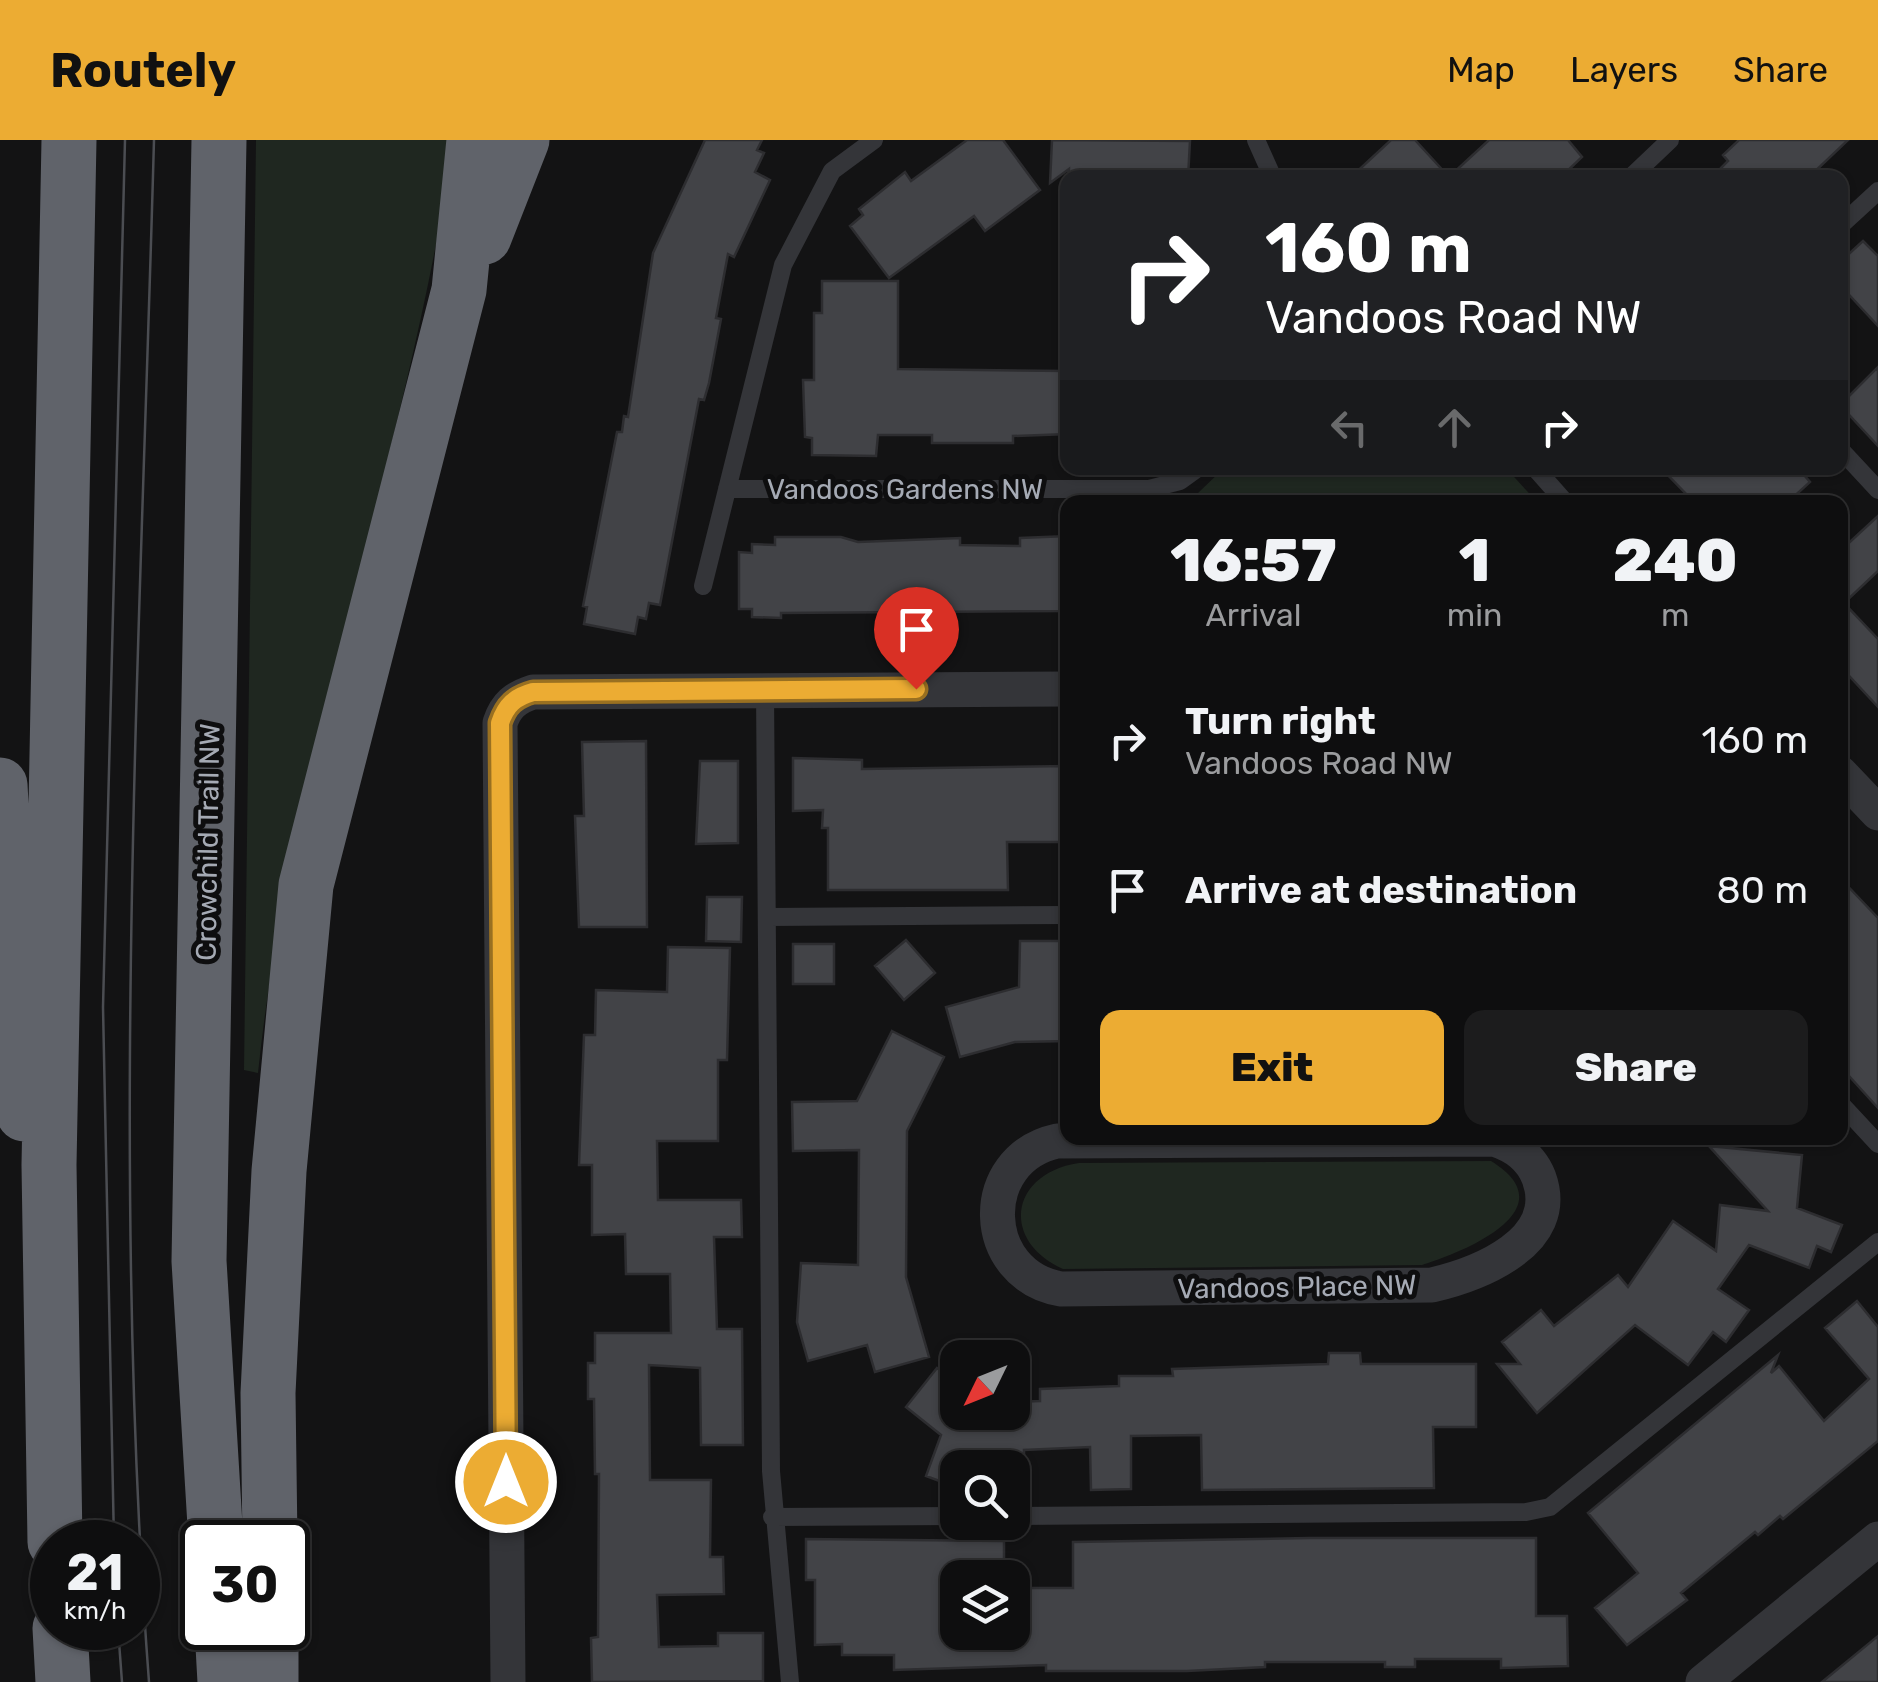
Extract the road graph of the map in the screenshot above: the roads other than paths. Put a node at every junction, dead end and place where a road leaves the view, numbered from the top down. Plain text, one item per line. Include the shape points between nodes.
1 (69, 140) edge
2 (219, 140) edge
3 (474, 140) edge
4 (522, 140) edge
5 (874, 140) edge
6 (1256, 140) edge
7 (1670, 140) edge
8 (1269, 170) edge
9 (1638, 170) edge
10 (1878, 191) edge
11 (1848, 219) edge
12 (459, 290) junction
13 (1848, 458) edge
14 (1186, 475) edge
15 (1541, 475) edge
16 (726, 488) junction
17 (1878, 490) edge
18 (1559, 495) edge
19 (703, 586) dead end
20 (1060, 689) edge
21 (765, 690) junction
22 (1848, 782) edge
23 (0, 784) edge
24 (1878, 814) edge
25 (1060, 915) edge
26 (768, 917) junction
27 (1848, 1112) edge
28 (1060, 1144) edge
29 (1878, 1144) edge
30 (1506, 1145) edge
31 (50, 1166) junction
32 (1878, 1242) edge
33 (940, 1516) edge
34 (1030, 1516) edge
35 (772, 1517) junction
36 (55, 1520) edge
37 (215, 1520) edge
38 (270, 1520) edge
39 (1878, 1539) edge
40 (61, 1650) edge
41 (223, 1650) edge
42 (270, 1650) edge
43 (63, 1682) edge
44 (225, 1682) edge
45 (271, 1682) edge
46 (508, 1682) edge
47 (790, 1682) edge
48 (1702, 1682) edge

1 - 31 highway
2 - 37 highway, Crowchild Trail NW via 199,1261
3 - 12 highway
4 - 12 highway
5 - 16 lane, Vandoos Gardens NW via 832,171 783,265
6 - 8 lane
7 - 9 lane
10 - 11 lane
12 - 38 highway via 306,885 279,1171 268,1392
13 - 17 lane
14 - 16 lane, Vandoos Gardens NW via 1149,489
15 - 18 lane
16 - 19 lane, Vandoos Gardens NW
20 - 21 street
21 - 26 lane
21 - 46 street via 533,692 510,703 500,723
22 - 24 street
23 - 31 highway via 16,1100
25 - 26 lane
26 - 35 lane
27 - 29 lane
28 - 30 street, Vandoos Place NW via 1044,1144 1014,1165 995,1216 1005,1252 1030,1278 1061,1289 1410,1287 1481,1270 1528,1238 1542,1210 1533,1166
31 - 36 highway
32 - 34 lane via 1550,1508
33 - 35 lane
35 - 47 lane
39 - 48 street
40 - 43 highway
41 - 44 highway
42 - 45 highway

